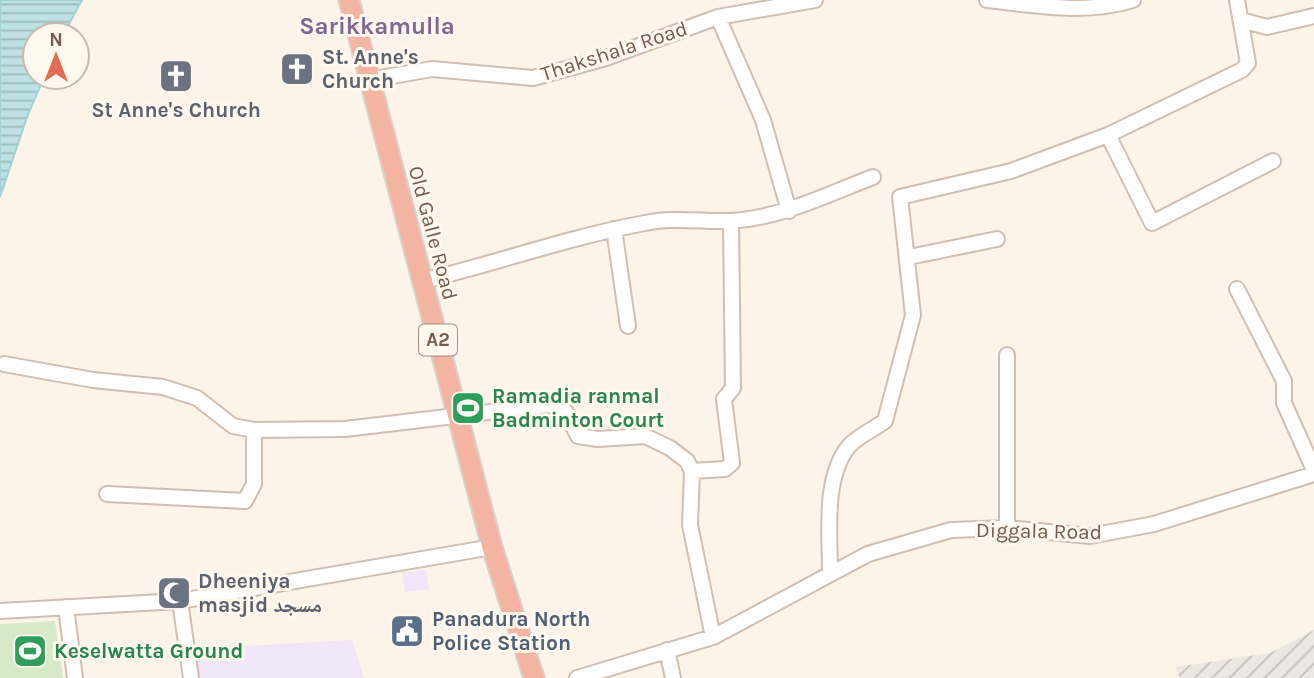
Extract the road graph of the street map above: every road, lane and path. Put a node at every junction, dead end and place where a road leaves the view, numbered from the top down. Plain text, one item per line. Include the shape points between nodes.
1 (349, 0) edge
2 (816, 0) edge
3 (987, 0) edge
4 (1133, 0) edge
5 (1237, 0) edge
6 (1314, 16) edge
7 (718, 17) junction
8 (1241, 20) junction
9 (369, 80) junction
10 (1108, 135) junction
11 (1273, 161) dead end
12 (873, 177) dead end
13 (789, 211) junction
14 (731, 221) junction
15 (614, 229) junction
16 (997, 239) dead end
17 (909, 257) junction
18 (422, 281) junction
19 (1237, 289) dead end
20 (628, 326) dead end
21 (1007, 355) dead end
22 (4, 363) dead end
23 (458, 418) junction
24 (254, 430) junction
25 (692, 471) junction
26 (1314, 472) edge
27 (107, 494) dead end
28 (1007, 528) junction
29 (492, 547) junction
30 (830, 573) junction
31 (180, 601) junction
32 (66, 607) junction
33 (0, 611) edge
34 (713, 637) junction
35 (667, 650) junction
36 (75, 678) edge
37 (191, 678) edge
38 (534, 678) edge
39 (577, 678) edge
40 (673, 678) edge

1 - 9 highway, Old Galle Road / A2
2 - 7 street, Thakshala Road
3 - 4 street via 1069,9
5 - 8 street
6 - 8 street via 1267,27
7 - 9 street, Thakshala Road via 606,58 533,78 432,69
7 - 13 street via 764,120
8 - 10 street via 1248,63 1242,70
9 - 18 highway, Old Galle Road / A2
10 - 11 street via 1152,223
10 - 17 street via 1011,171 901,197
12 - 13 street
13 - 14 street
14 - 15 street via 675,219
14 - 25 street via 733,388 724,398 733,463 725,470
15 - 18 street
15 - 20 street
16 - 17 street
17 - 30 street via 914,315 890,408 884,421 850,444 833,483
18 - 23 highway, Old Galle Road / A2
19 - 26 street via 1284,381 1284,403
21 - 28 street
22 - 24 street via 93,380 163,387 197,398 233,426
23 - 24 street via 345,429
23 - 25 street via 557,404 579,436 645,436 670,448
23 - 29 highway, Old Galle Road / A2
24 - 27 street via 254,484 245,501
25 - 34 street via 690,525
26 - 28 street, Diggala Road via 1154,524 1090,536
28 - 30 street, Diggala Road via 951,530 868,554
29 - 31 street
29 - 38 highway, Old Galle Road / A2
30 - 34 street, Diggala Road
31 - 32 street
31 - 37 street
32 - 33 street
32 - 36 street
34 - 35 street, Diggala Road
35 - 39 street, Diggala Road
35 - 40 street

